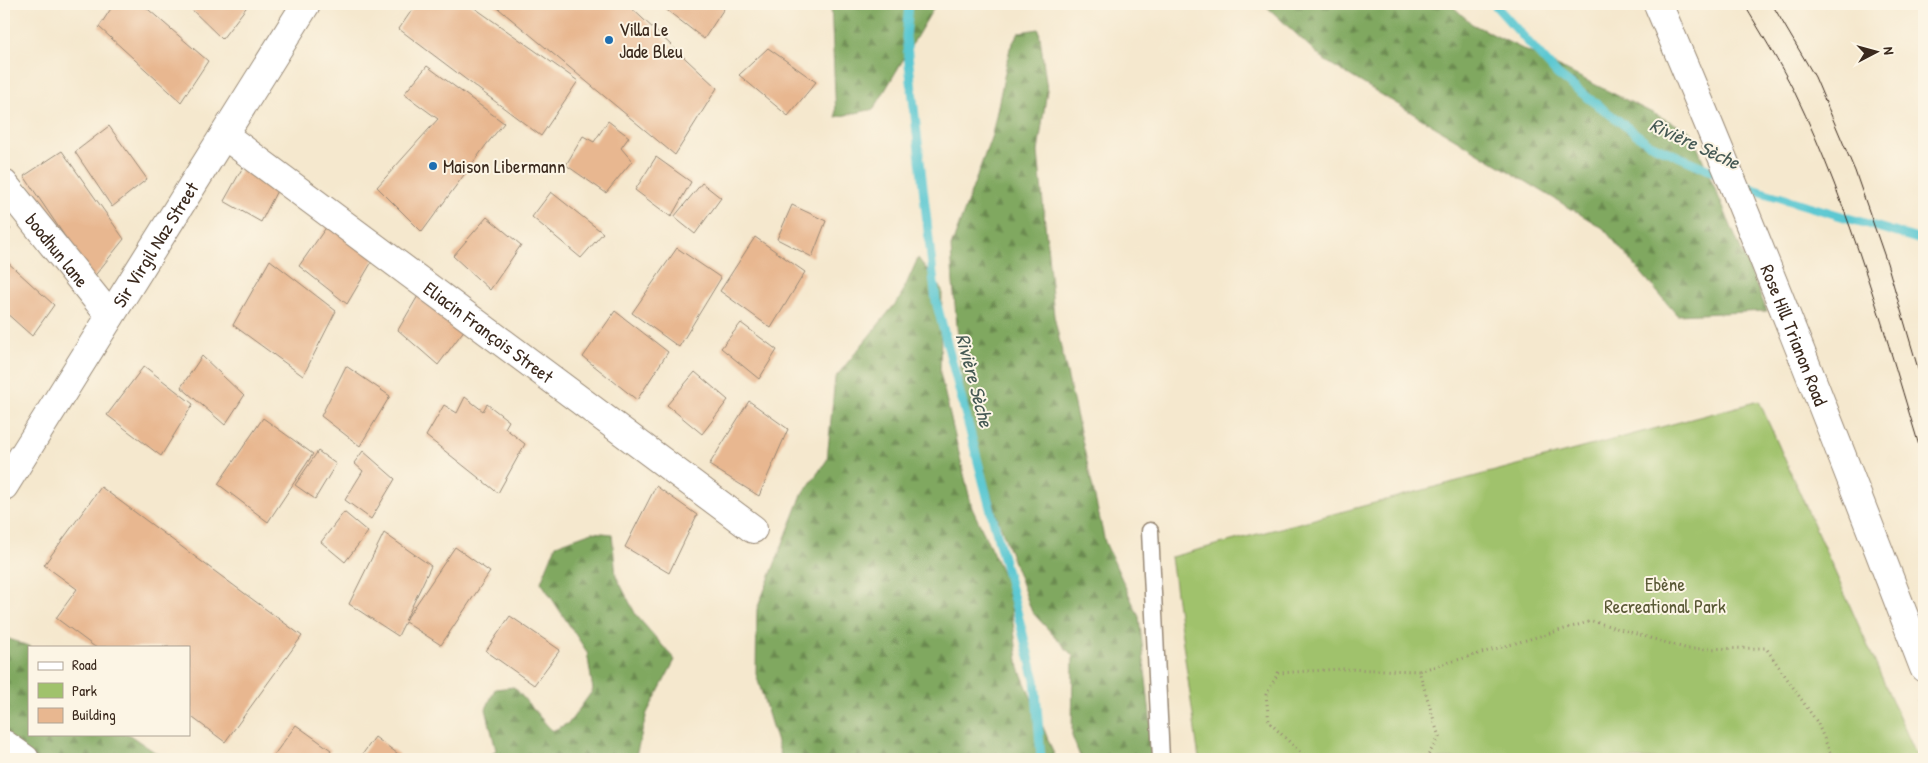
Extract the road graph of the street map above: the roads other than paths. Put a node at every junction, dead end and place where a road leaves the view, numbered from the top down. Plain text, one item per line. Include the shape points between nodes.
1 (306, 4) edge
2 (1658, 4) edge
3 (224, 135) junction
4 (4, 184) edge
5 (110, 316) junction
6 (4, 486) edge
7 (753, 529) dead end
8 (1150, 531) dead end
9 (1924, 668) edge
10 (4, 744) edge
11 (25, 759) edge
12 (1161, 759) edge

1 - 3 street, Sir Virgil Naz Street
2 - 9 street, Rose Hill Trianon Road via 1828,417
3 - 5 street, Sir Virgil Naz Street
3 - 7 street, Eliacin François Street
4 - 5 street, boodhun lane
5 - 6 street, Sir Virgil Naz Street
8 - 12 lane
10 - 11 street

